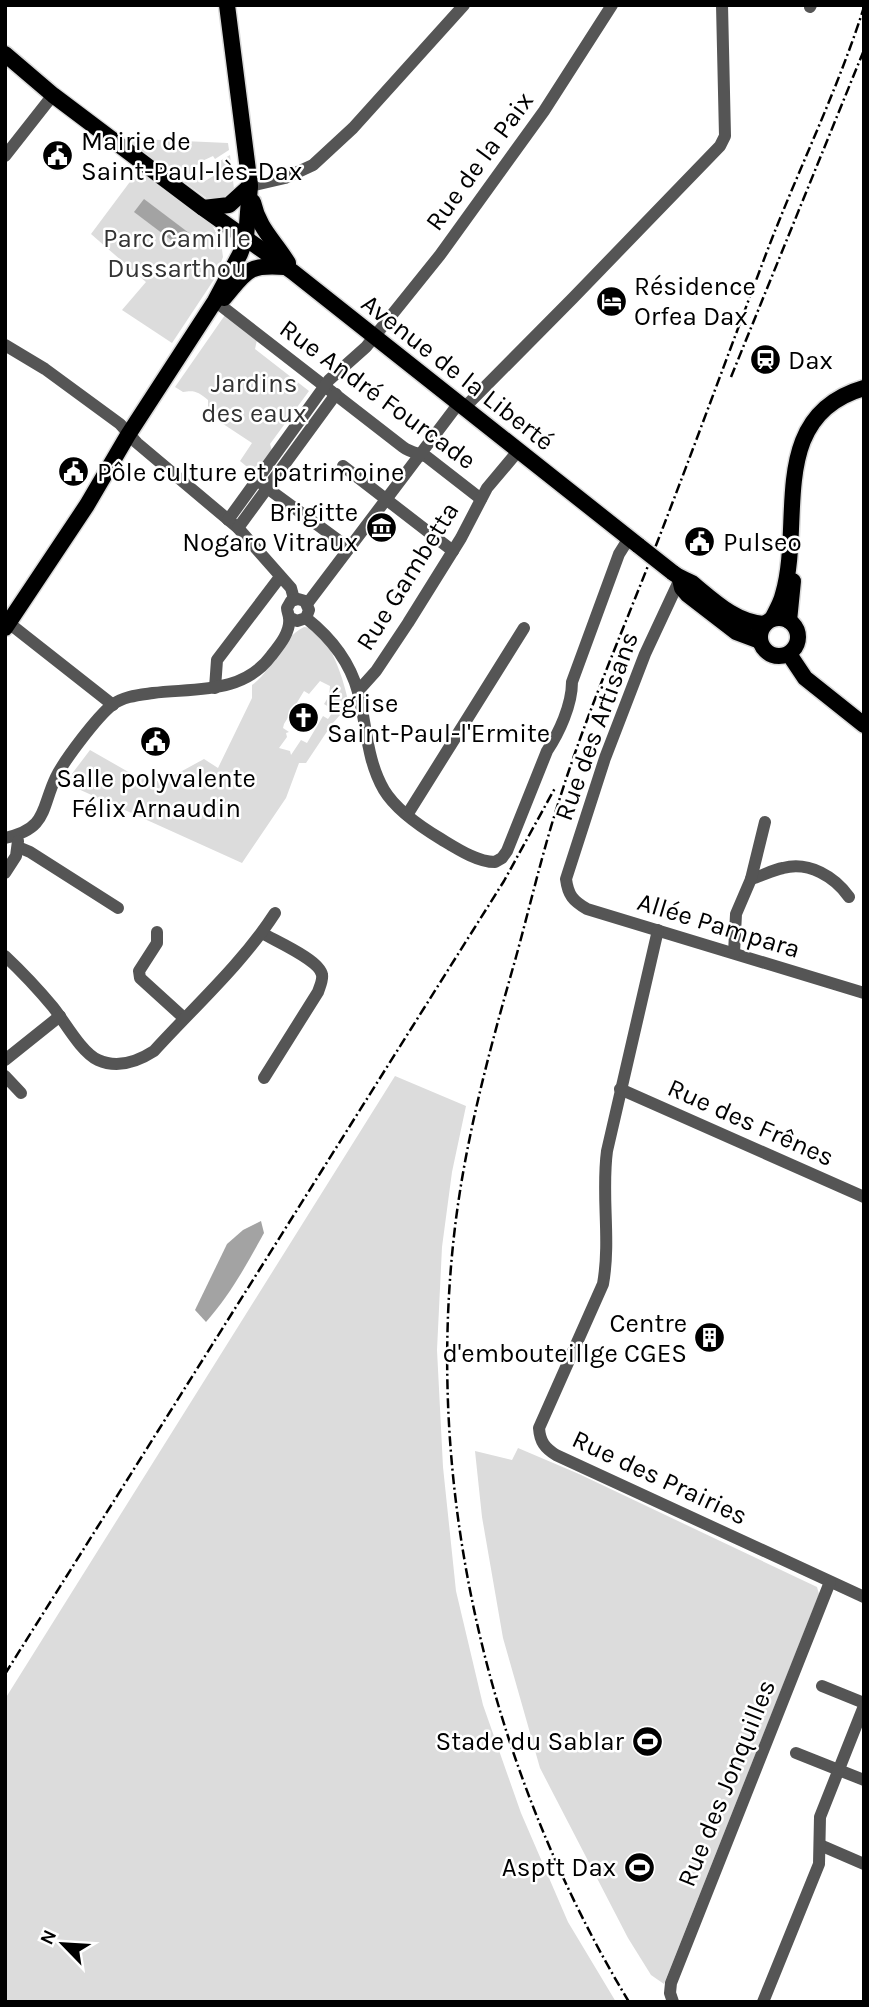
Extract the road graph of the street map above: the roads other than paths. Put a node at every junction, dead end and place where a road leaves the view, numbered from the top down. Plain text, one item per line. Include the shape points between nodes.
1 (227, 5) edge
2 (464, 5) edge
3 (612, 5) edge
4 (722, 5) edge
5 (5, 54) edge
6 (53, 94) junction
7 (5, 156) edge
8 (250, 186) junction
9 (203, 208) junction
10 (246, 238) junction
11 (289, 269) junction
12 (215, 304) junction
13 (374, 336) junction
14 (5, 345) edge
15 (864, 388) edge
16 (331, 390) junction
17 (864, 396) edge
18 (462, 405) junction
19 (129, 433) junction
20 (519, 450) junction
21 (421, 454) junction
22 (343, 466) dead end
23 (262, 484) junction
24 (481, 499) junction
25 (385, 500) junction
26 (233, 524) junction
27 (634, 542) junction
28 (349, 548) junction
29 (453, 551) junction
30 (281, 577) junction
31 (680, 579) junction
32 (294, 599) junction
33 (307, 604) junction
34 (289, 617) junction
35 (306, 618) junction
36 (6, 621) edge
37 (775, 621) junction
38 (524, 628) dead end
39 (760, 641) junction
40 (789, 654) junction
41 (215, 688) junction
42 (358, 691) junction
43 (113, 705) junction
44 (864, 725) edge
45 (407, 815) junction
46 (765, 822) dead end
47 (13, 840) edge
48 (5, 873) edge
49 (751, 878) junction
50 (567, 892) joint
51 (849, 897) dead end
52 (118, 908) dead end
53 (275, 913) dead end
54 (658, 930) junction
55 (157, 932) dead end
56 (262, 933) junction
57 (734, 953) junction
58 (5, 956) edge
59 (864, 993) edge
60 (60, 1016) junction
61 (184, 1018) junction
62 (5, 1059) edge
63 (5, 1076) edge
64 (264, 1078) dead end
65 (620, 1089) junction
66 (21, 1093) dead end
67 (864, 1197) edge
68 (830, 1582) junction
69 (864, 1597) edge
70 (822, 1686) dead end
71 (864, 1704) edge
72 (796, 1752) dead end
73 (838, 1770) junction
74 (864, 1780) edge
75 (820, 1845) junction
76 (864, 1864) edge
77 (673, 2002) edge
78 (763, 2002) edge

1 - 8 main road
2 - 8 street via 353,128 313,165
3 - 13 street, Rue de la Paix via 544,111
4 - 18 street via 725,136 720,146 583,289
5 - 6 main road, Avenue de la Liberté
6 - 7 street
6 - 9 main road, Avenue de la Liberté
8 - 9 main road via 229,205
8 - 10 main road
8 - 11 main road via 257,219
9 - 10 main road, Avenue de la Liberté
10 - 11 main road, Avenue de la Liberté
10 - 12 main road
11 - 12 main road via 253,267
11 - 13 main road, Avenue de la Liberté
12 - 16 street, Rue André Fourcade
12 - 19 main road
13 - 16 street, Rue de la Paix via 329,380
13 - 18 main road, Avenue de la Liberté
14 - 19 street via 45,369
15 - 37 main road via 842,397 821,414 799,449 787,576
16 - 21 street, Rue André Fourcade via 403,447
16 - 23 street, Rue de la Paix
17 - 37 main road via 830,417 812,441 799,483 792,604
18 - 20 main road, Avenue de la Liberté
18 - 21 street
19 - 26 street
19 - 36 main road via 103,466
20 - 24 street, Rue Gambetta
20 - 27 main road, Avenue de la Liberté
21 - 24 street, Rue André Fourcade
21 - 25 street
22 - 25 street
23 - 26 street, Rue de la Paix
23 - 28 street
24 - 29 street, Rue Gambetta
25 - 28 street
25 - 29 street
26 - 30 street
27 - 31 main road, Avenue de la Liberté, bridge
27 - 45 street via 619,554 555,739 502,859 488,862 449,844
28 - 33 street
29 - 42 street, Rue Gambetta via 376,671
30 - 32 street
30 - 41 street via 223,650 215,668
31 - 37 main road via 748,622
31 - 39 main road via 682,589 705,608 736,632
31 - 50 street, Rue des Artisans via 605,758 566,879
32 - 33 street
32 - 34 street via 287,608
33 - 35 street
34 - 35 street via 297,621
34 - 41 street via 285,636 263,666 239,682
35 - 42 street via 332,643
36 - 43 street
37 - 39 main road via 760,635
37 - 40 main road via 795,627 798,639
38 - 45 street
39 - 40 main road via 771,655
40 - 44 main road via 805,678
41 - 43 street via 136,695
42 - 45 street via 374,767 389,797
43 - 47 street via 63,764 32,828
46 - 49 street
47 - 48 street via 16,856
47 - 52 street
49 - 51 street via 781,868 805,868 830,877
49 - 57 street via 736,914
50 - 54 street, Allée Pampara via 587,909
53 - 56 street
54 - 57 street, Allée Pampara
54 - 65 street, Rue des Prairies
55 - 61 street via 157,943 139,971 140,978
56 - 61 street
56 - 64 street via 312,961 323,977
57 - 59 street, Allée Pampara
58 - 60 street
60 - 61 street via 88,1052 119,1065 139,1061 154,1051
60 - 62 street
63 - 66 street
65 - 67 street, Rue des Frênes
65 - 68 street, Rue des Prairies via 604,1174 603,1284 540,1428 540,1438 556,1455
68 - 69 street, Rue des Prairies
68 - 77 street, Rue des Jonquilles via 671,1983
70 - 71 street
71 - 73 street
72 - 73 street
73 - 74 street
73 - 75 street via 820,1817
75 - 76 street
75 - 78 street via 818,1864

